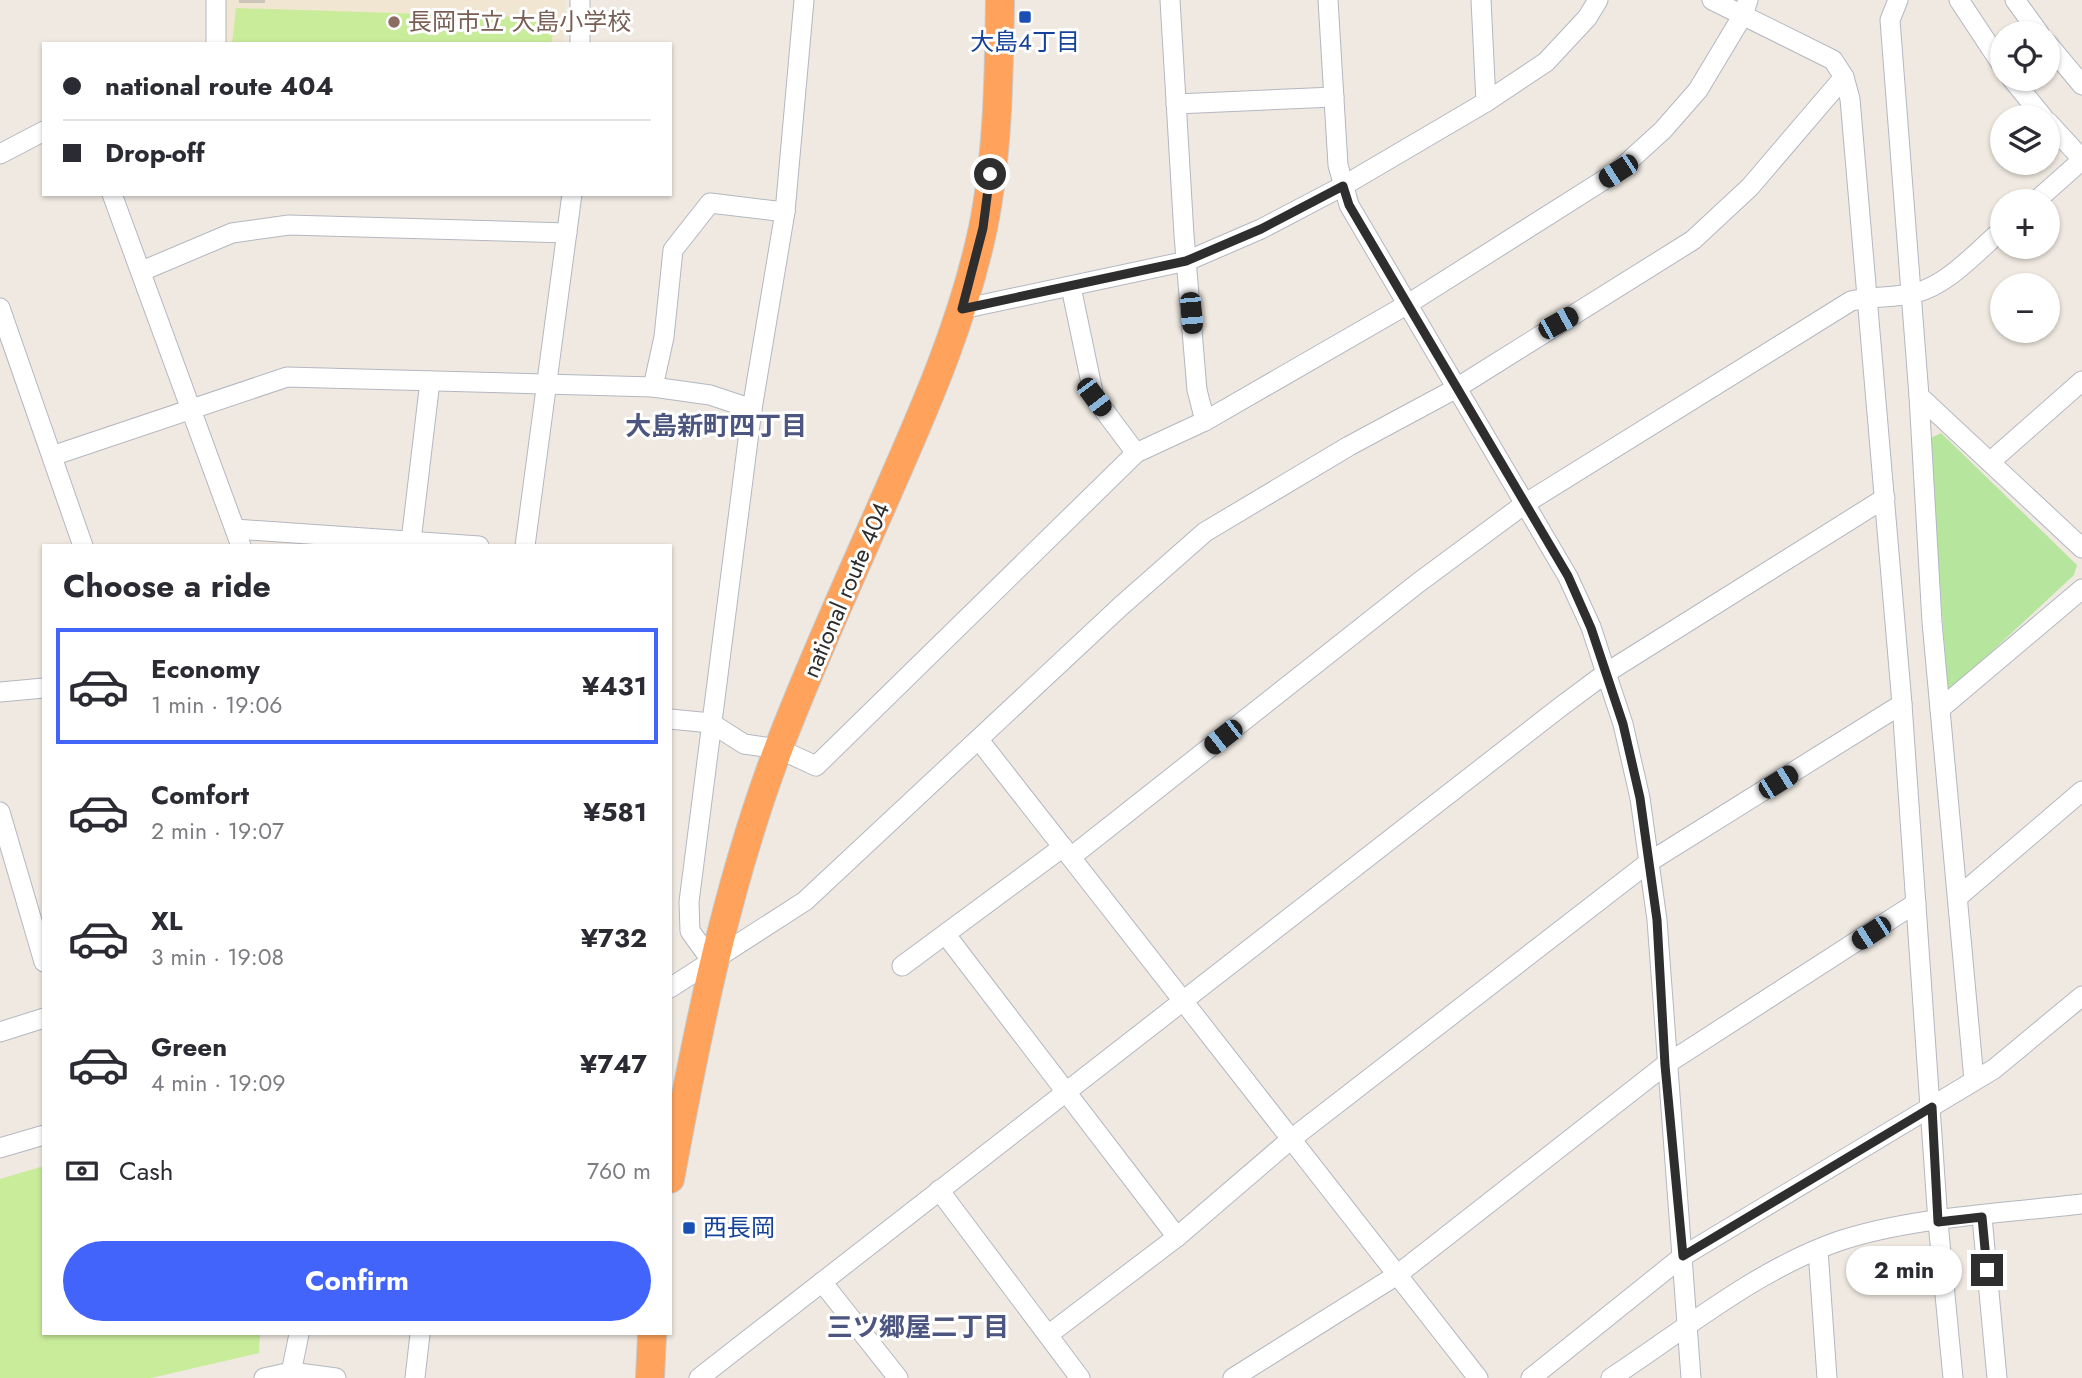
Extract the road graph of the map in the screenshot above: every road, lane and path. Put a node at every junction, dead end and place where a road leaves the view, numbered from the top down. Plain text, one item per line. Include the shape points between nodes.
1 (216, 0) edge
2 (580, 0) edge
3 (804, 0) edge
4 (1000, 0) edge
5 (1170, 0) edge
6 (1328, 0) edge
7 (1481, 0) edge
8 (1598, 0) edge
9 (1712, 0) edge
10 (1898, 0) edge
11 (1959, 0) edge
12 (2015, 0) edge
13 (1746, 7) edge
14 (2030, 21) edge
15 (216, 42) edge
16 (580, 42) edge
17 (1990, 47) edge
18 (2060, 58) edge
19 (1844, 78) junction
20 (2082, 85) edge
21 (2022, 91) edge
22 (1334, 97) junction
23 (1486, 102) junction
24 (1176, 104) junction
25 (2033, 105) edge
26 (42, 132) edge
27 (2060, 135) edge
28 (0, 154) edge
29 (2082, 160) edge
30 (1343, 186) junction
31 (2049, 189) edge
32 (113, 196) edge
33 (572, 196) edge
34 (785, 212) junction
35 (567, 233) junction
36 (1990, 240) edge
37 (1186, 261) junction
38 (142, 271) junction
39 (1071, 287) junction
40 (1912, 294) junction
41 (1868, 297) junction
42 (1408, 304) junction
43 (962, 309) junction
44 (2, 315) edge
45 (430, 381) junction
46 (2082, 381) edge
47 (545, 384) junction
48 (653, 387) junction
49 (1455, 388) junction
50 (1919, 396) junction
51 (752, 409) junction
52 (190, 411) junction
53 (1205, 421) junction
54 (1136, 453) junction
55 (52, 456) junction
56 (1990, 462) junction
57 (1885, 498) junction
58 (1526, 503) junction
59 (238, 538) edge
60 (411, 541) junction
61 (82, 544) edge
62 (452, 544) edge
63 (524, 544) edge
64 (2082, 548) edge
65 (2082, 589) edge
66 (1606, 673) junction
67 (42, 688) edge
68 (0, 692) edge
69 (1902, 704) junction
70 (1940, 709) junction
71 (672, 719) edge
72 (711, 723) junction
73 (979, 740) junction
74 (779, 749) junction
75 (2082, 791) edge
76 (0, 811) edge
77 (1067, 852) junction
78 (1649, 862) junction
79 (1958, 897) junction
80 (1916, 903) junction
81 (946, 935) junction
82 (42, 955) edge
83 (713, 963) junction
84 (902, 966) dead end
85 (672, 987) edge
86 (2082, 996) edge
87 (1184, 999) junction
88 (42, 1019) edge
89 (0, 1032) edge
90 (1665, 1065) junction
91 (1974, 1080) junction
92 (1066, 1091) junction
93 (1932, 1107) junction
94 (42, 1136) edge
95 (1290, 1140) junction
96 (0, 1148) edge
97 (672, 1169) edge
98 (940, 1190) junction
99 (2082, 1204) edge
100 (1982, 1217) junction
101 (1938, 1222) junction
102 (1177, 1237) junction
103 (1818, 1250) junction
104 (1683, 1256) junction
105 (1397, 1275) junction
106 (822, 1282) junction
107 (1689, 1327) junction
108 (299, 1335) edge
109 (420, 1335) edge
110 (652, 1335) edge
111 (1048, 1335) junction
112 (291, 1375) edge
113 (264, 1378) edge
114 (336, 1378) edge
115 (415, 1378) edge
116 (650, 1378) edge
117 (699, 1378) edge
118 (898, 1378) edge
119 (1080, 1378) edge
120 (1233, 1378) edge
121 (1478, 1378) edge
122 (1531, 1378) edge
123 (1611, 1378) edge
124 (1691, 1378) edge
125 (1827, 1378) edge
126 (1954, 1378) edge
127 (1997, 1378) edge

1 - 15 street
2 - 16 street
3 - 34 street
4 - 43 highway, national route 404 via 994,147 983,228
5 - 24 street
6 - 22 street
7 - 23 street
8 - 23 street via 1546,62
9 - 13 street
10 - 40 street via 1890,20
11 - 17 street
12 - 14 street
13 - 19 street via 1833,60
13 - 42 street via 1698,90 1618,171
18 - 20 street
19 - 41 street
19 - 49 street via 1751,187 1693,240
21 - 25 street
22 - 24 street
22 - 30 street
23 - 30 street
24 - 37 street
26 - 28 street
27 - 29 street
29 - 31 street
30 - 37 street
30 - 42 street via 1349,205
32 - 38 street
33 - 35 street
34 - 48 street via 710,203 673,250 664,337
34 - 51 street
35 - 38 street via 289,225 233,233
35 - 47 street
36 - 40 street via 1933,287
37 - 39 street
37 - 53 street via 1197,390
38 - 52 street
39 - 43 street
39 - 54 street via 1094,397
40 - 41 street
40 - 50 street
41 - 57 street
41 - 58 street via 1851,301
42 - 49 street
42 - 53 street
43 - 74 highway, national route 404 via 938,379
44 - 55 street
45 - 47 street
45 - 52 street via 287,377
45 - 60 street
46 - 56 street
47 - 48 street
47 - 63 street
48 - 51 street via 710,395
49 - 58 street
49 - 73 street via 1205,532
50 - 56 street
50 - 70 street
51 - 72 street
52 - 55 street
52 - 59 street
53 - 54 street
54 - 74 street via 816,766
55 - 61 street
56 - 64 street
57 - 66 street
57 - 69 street
58 - 66 street via 1568,576
58 - 77 street
59 - 60 street
60 - 62 street
65 - 70 street
66 - 78 street via 1640,798
66 - 87 street
67 - 68 street
69 - 78 street
69 - 80 street
70 - 79 street
71 - 72 street
72 - 74 street via 744,744
72 - 83 street via 690,931
73 - 77 street
73 - 83 street via 805,901
74 - 83 highway, national route 404
75 - 79 street
76 - 82 street
77 - 81 street
77 - 87 street
78 - 90 street
78 - 95 street
79 - 91 street
80 - 90 street
80 - 93 street
81 - 84 street
81 - 92 street
83 - 85 street
83 - 97 highway, national route 404
86 - 91 street via 2003,1063
87 - 92 street
87 - 95 street
88 - 89 street
90 - 104 street
90 - 105 street
91 - 93 street
92 - 98 street
92 - 102 street
93 - 101 street
93 - 104 street
94 - 96 street
95 - 102 street
95 - 105 street
98 - 106 street
98 - 111 street
99 - 100 street
100 - 101 street
100 - 127 street
101 - 103 street via 1861,1235
101 - 126 street
102 - 111 street
103 - 107 street via 1775,1270
103 - 125 street
104 - 107 street
104 - 122 street
105 - 120 street
105 - 121 street
106 - 117 street
106 - 118 street
107 - 123 street
107 - 124 street
108 - 112 street
109 - 115 street
110 - 116 highway
111 - 119 street
112 - 113 street
112 - 114 street

